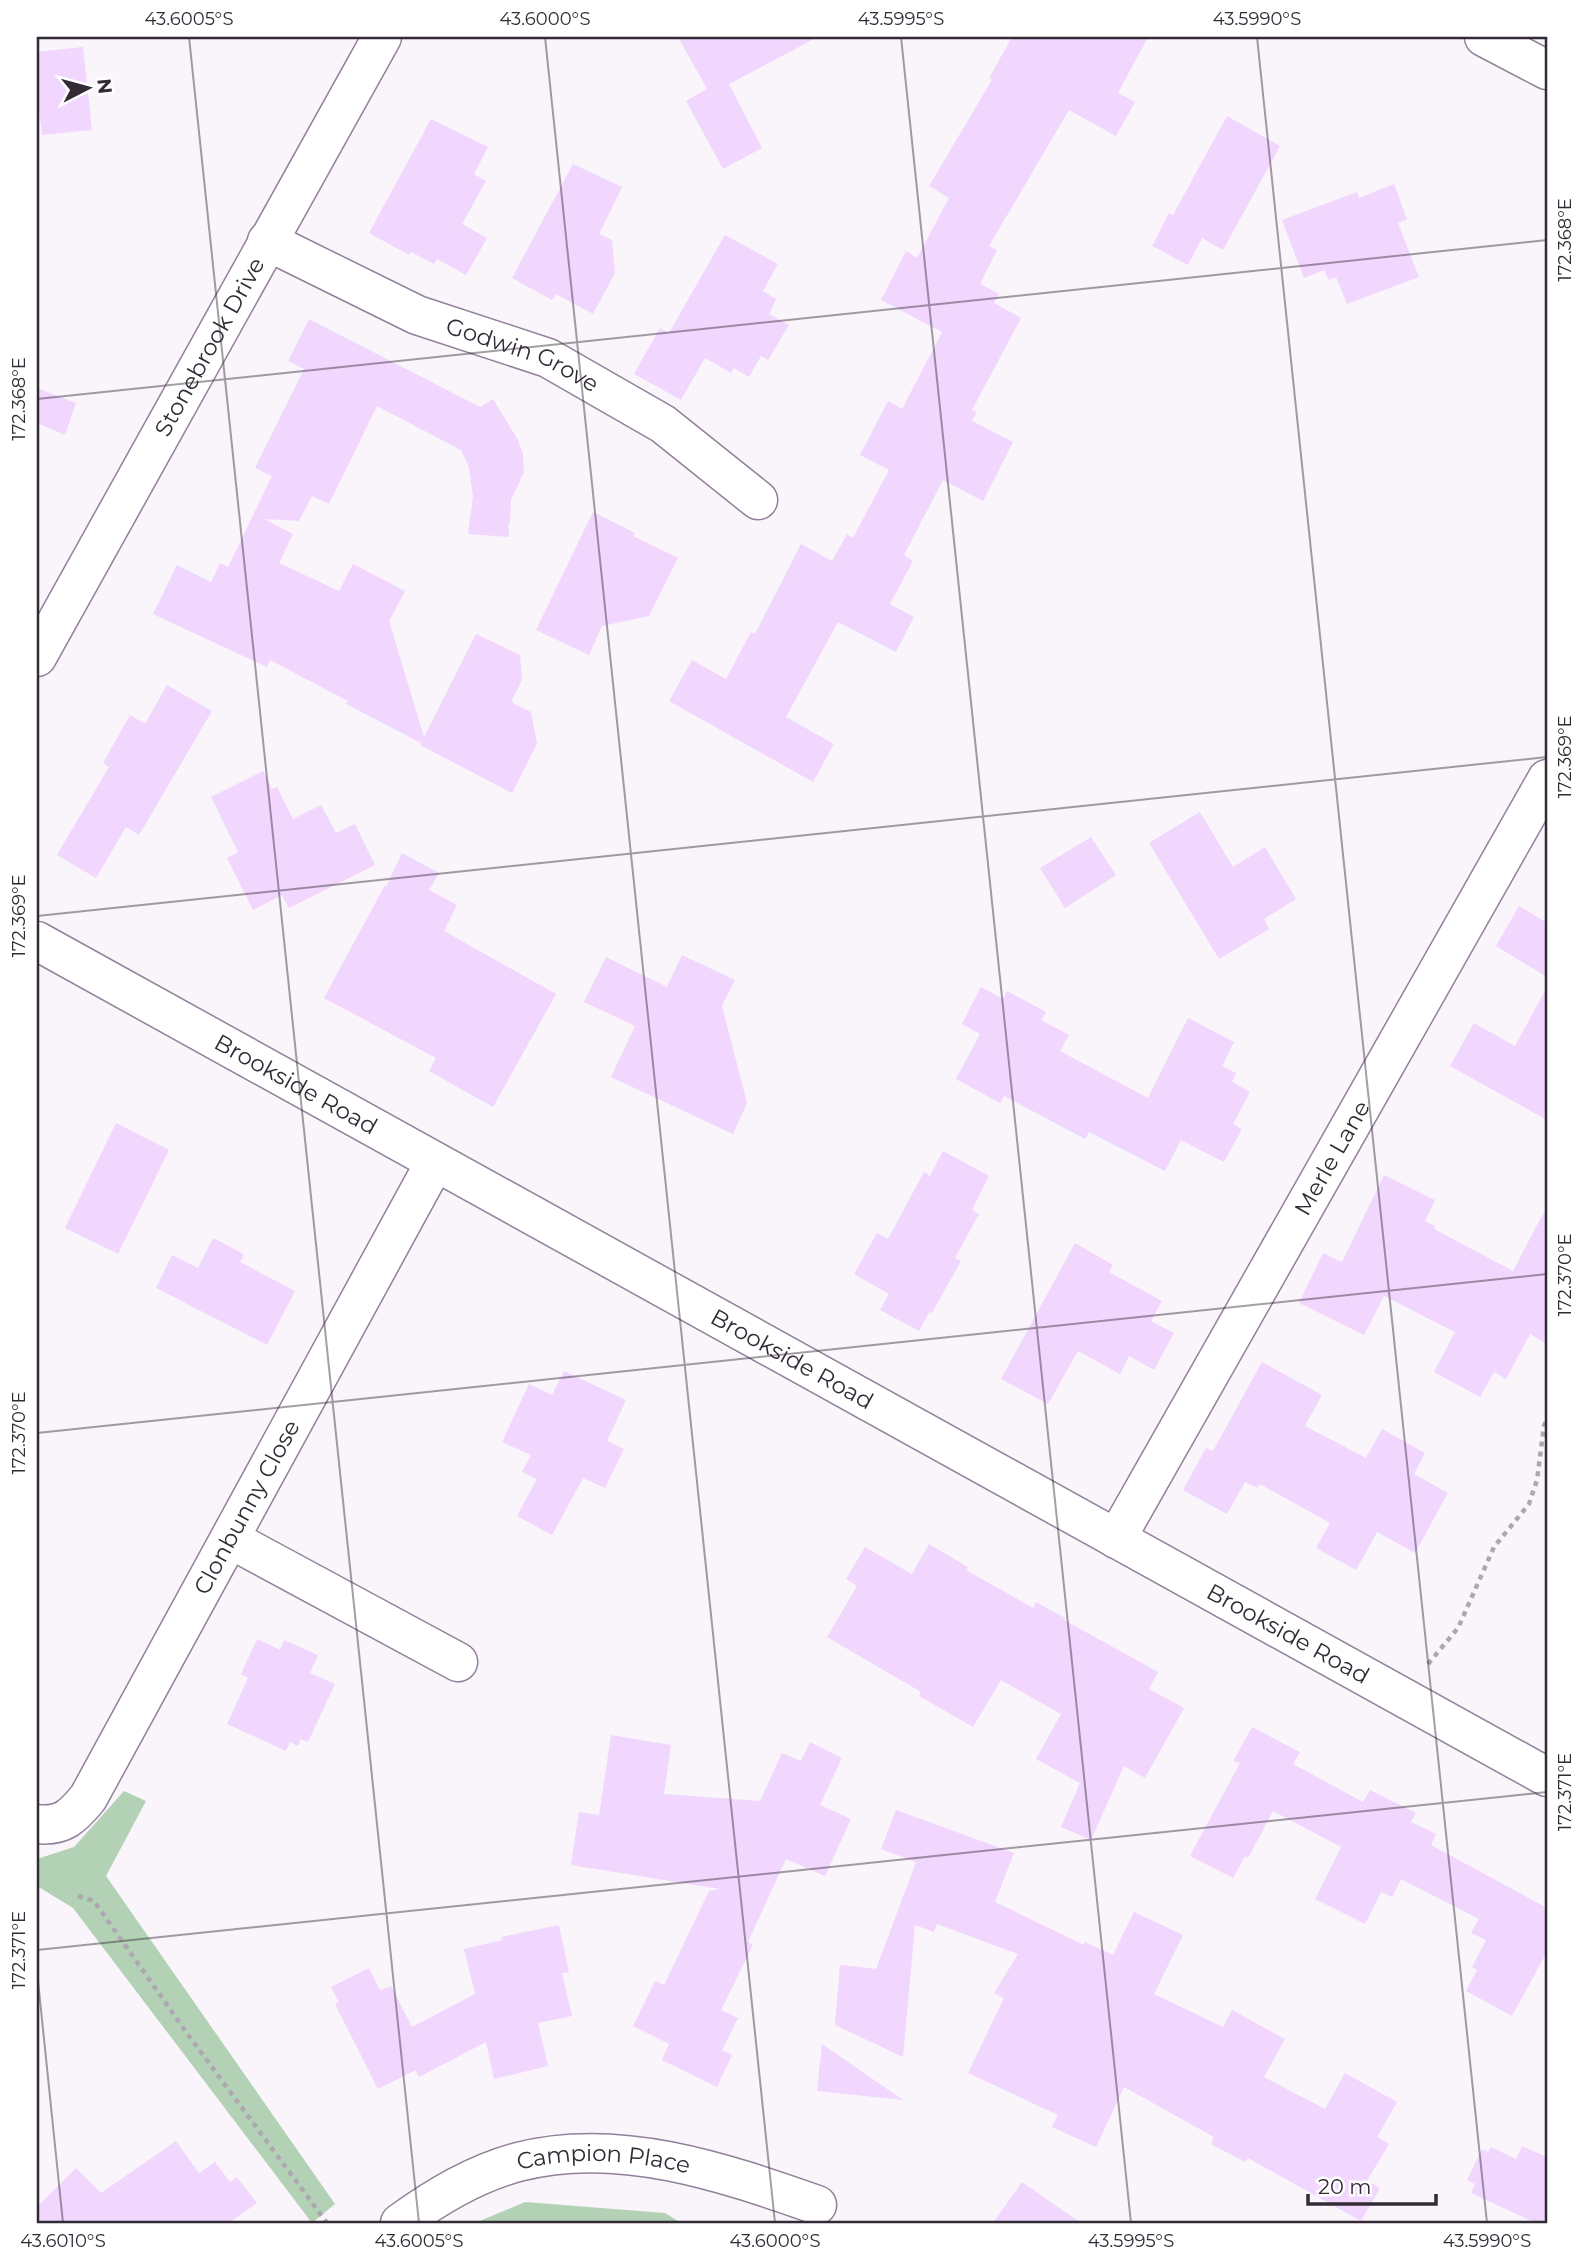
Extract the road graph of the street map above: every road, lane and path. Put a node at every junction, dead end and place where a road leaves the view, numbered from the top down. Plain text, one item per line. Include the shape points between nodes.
1 (382, 37) edge
2 (1484, 37) edge
3 (1547, 70) edge
4 (267, 241) junction
5 (758, 500) dead end
6 (37, 657) edge
7 (1547, 779) edge
8 (37, 940) edge
9 (435, 1162) junction
10 (1547, 1419) edge
11 (230, 1539) junction
12 (1116, 1539) junction
13 (458, 1662) dead end
14 (1428, 1664) dead end
15 (1547, 1777) edge
16 (37, 1824) edge
17 (78, 1896) dead end
18 (817, 2205) dead end
19 (327, 2223) edge
20 (400, 2223) edge

1 - 4 street, Stonebrook Drive
2 - 3 street
4 - 5 street, Godwin Grove via 417,315 548,358 663,425
4 - 6 street, Stonebrook Drive
7 - 12 street, Merle Lane
8 - 9 street, Brookside Road
9 - 11 street, Clonbunny Close
9 - 12 street, Brookside Road
10 - 14 path via 1537,1480 1528,1504 1494,1548 1458,1628
11 - 13 street
11 - 16 street, Clonbunny Close via 88,1798 71,1818 48,1826
12 - 15 street, Brookside Road
17 - 19 path via 94,1901
18 - 20 street, Campion Place via 680,2163 571,2154 519,2162 475,2177

